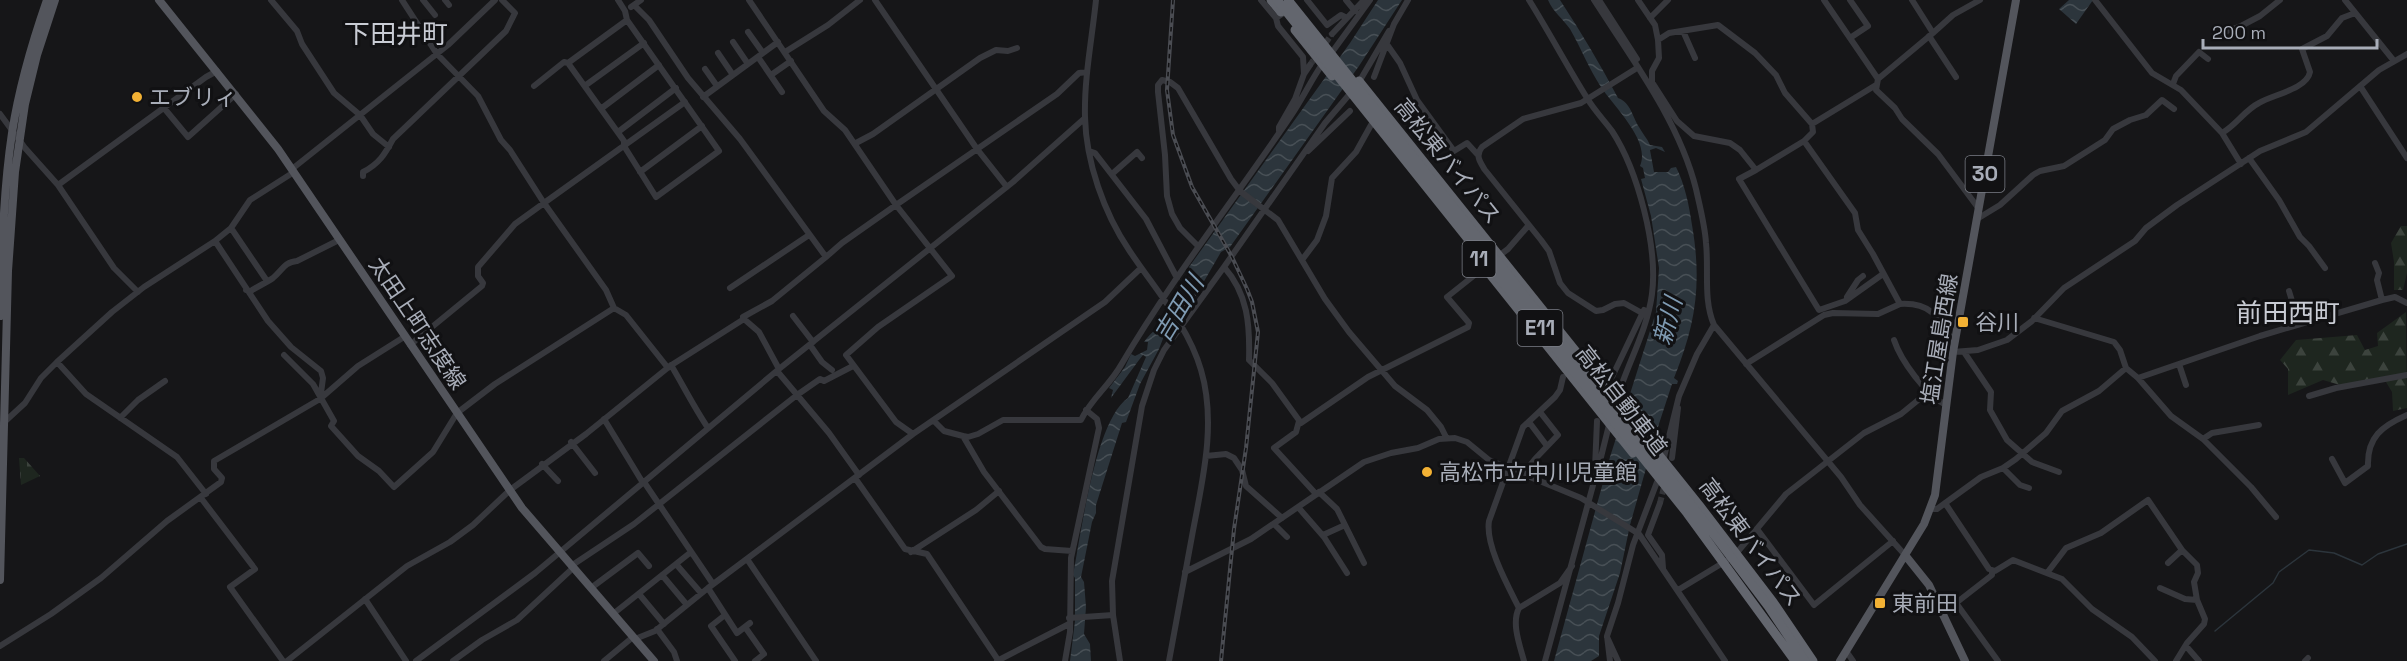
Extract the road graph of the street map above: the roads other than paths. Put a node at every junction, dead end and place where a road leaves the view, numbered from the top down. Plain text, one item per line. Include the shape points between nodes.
1 (47, 0) edge
2 (55, 0) edge
3 (159, 0) edge
4 (271, 0) edge
5 (402, 0) edge
6 (423, 0) edge
7 (495, 0) edge
8 (502, 0) edge
9 (618, 0) edge
10 (641, 0) edge
11 (749, 0) edge
12 (860, 0) edge
13 (876, 0) edge
14 (1096, 0) edge
15 (1261, 0) edge
16 (1271, 0) edge
17 (1277, 0) edge
18 (1293, 0) edge
19 (1307, 0) edge
20 (1346, 0) edge
21 (1364, 0) edge
22 (1370, 0) edge
23 (1408, 0) edge
24 (1528, 0) edge
25 (1594, 0) edge
26 (1599, 0) edge
27 (1638, 0) edge
28 (1668, 0) edge
29 (1824, 0) edge
30 (1850, 0) edge
31 (1912, 0) edge
32 (1980, 0) edge
33 (2016, 0) edge
34 (2095, 0) edge
35 (2280, 0) edge
36 (2345, 0) edge
37 (634, 5) junction
38 (625, 11) junction
39 (1355, 11) junction
40 (2355, 13) junction
41 (435, 15) dead end
42 (1279, 16) junction
43 (1347, 18) junction
44 (1650, 18) junction
45 (627, 20) junction
46 (1394, 24) junction
47 (1683, 31) junction
48 (748, 32) dead end
49 (1332, 34) tunnel mouth
50 (1931, 34) junction
51 (2218, 34) dead end
52 (1850, 38) junction
53 (1658, 40) junction
54 (733, 42) dead end
55 (778, 42) junction
56 (644, 43) junction
57 (1386, 43) junction
58 (1017, 48) dead end
59 (785, 52) junction
60 (1335, 53) junction
61 (437, 54) junction
62 (718, 54) dead end
63 (2407, 54) edge
64 (761, 55) junction
65 (1695, 58) dead end
66 (1636, 59) dead end
67 (2208, 59) dead end
68 (791, 61) junction
69 (2394, 61) junction
70 (568, 63) junction
71 (748, 64) junction
72 (1310, 64) tunnel mouth
73 (659, 65) junction
74 (1324, 66) junction
75 (705, 69) dead end
76 (1635, 70) junction
77 (218, 71) junction
78 (1088, 72) junction
79 (1304, 74) junction
80 (733, 75) junction
81 (771, 75) junction
82 (1374, 77) dead end
83 (1956, 77) dead end
84 (458, 78) junction
85 (1358, 80) junction
86 (1877, 82) junction
87 (2173, 84) junction
88 (586, 85) junction
89 (534, 86) dead end
90 (717, 86) junction
91 (2360, 86) junction
92 (676, 88) junction
93 (936, 90) junction
94 (782, 92) dead end
95 (236, 94) junction
96 (1346, 94) junction
97 (703, 97) junction
98 (1590, 99) junction
99 (685, 102) junction
100 (164, 108) junction
101 (602, 108) junction
102 (2174, 109) dead end
103 (1350, 111) dead end
104 (0, 114) edge
105 (360, 115) junction
106 (1085, 118) junction
107 (1812, 124) junction
108 (1371, 125) junction
109 (702, 126) junction
110 (12, 131) junction
111 (618, 132) junction
112 (1280, 132) junction
113 (2222, 133) junction
114 (18, 139) junction
115 (1804, 141) junction
116 (856, 143) junction
117 (624, 146) junction
118 (388, 147) junction
119 (976, 149) junction
120 (1089, 151) junction
121 (1478, 156) junction
122 (1142, 158) dead end
123 (2249, 158) junction
124 (2407, 158) edge
125 (2241, 164) junction
126 (1293, 167) junction
127 (1756, 170) junction
128 (293, 171) junction
129 (640, 172) junction
130 (1112, 174) junction
131 (363, 176) dead end
132 (57, 185) junction
133 (1007, 187) junction
134 (1240, 190) junction
135 (544, 203) junction
136 (896, 205) junction
137 (1263, 208) junction
138 (1979, 209) junction
139 (1977, 219) junction
140 (1528, 226) junction
141 (231, 228) junction
142 (809, 235) junction
143 (339, 240) junction
144 (214, 242) junction
145 (1198, 246) junction
146 (931, 248) junction
147 (1499, 255) junction
148 (6, 256) junction
149 (826, 257) junction
150 (1302, 260) junction
151 (2375, 263) dead end
152 (1224, 267) junction
153 (1484, 267) junction
154 (1141, 268) junction
155 (2325, 268) dead end
156 (1883, 274) junction
157 (1863, 276) dead end
158 (1177, 278) junction
159 (267, 281) junction
160 (730, 288) dead end
161 (246, 290) junction
162 (2289, 291) dead end
163 (138, 292) junction
164 (1652, 293) junction
165 (2382, 300) junction
166 (1163, 301) junction
167 (1845, 301) junction
168 (2407, 303) edge
169 (1900, 304) junction
170 (614, 308) junction
171 (1642, 313) junction
172 (1824, 315) junction
173 (0, 316) edge
174 (793, 316) dead end
175 (743, 317) dead end
176 (2034, 318) junction
177 (2299, 324) junction
178 (1714, 325) junction
179 (1180, 326) junction
180 (404, 337) junction
181 (1893, 340) dead end
182 (812, 344) junction
183 (410, 345) junction
184 (1958, 350) junction
185 (284, 355) dead end
186 (57, 362) junction
187 (1746, 364) junction
188 (2179, 364) junction
189 (670, 366) junction
190 (853, 366) junction
191 (2126, 368) junction
192 (778, 370) junction
193 (832, 370) dead end
194 (1381, 370) junction
195 (2407, 375) edge
196 (1563, 377) dead end
197 (1612, 377) dead end
198 (2138, 378) junction
199 (165, 381) dead end
200 (2186, 385) dead end
201 (1928, 392) junction
202 (797, 395) junction
203 (321, 396) junction
204 (2309, 396) dead end
205 (1618, 405) junction
206 (1946, 405) junction
207 (1086, 410) junction
208 (1540, 412) junction
209 (457, 413) junction
210 (2407, 415) edge
211 (120, 418) junction
212 (604, 419) junction
213 (934, 421) junction
214 (1299, 421) junction
215 (1597, 421) dead end
216 (1529, 422) junction
217 (2, 424) edge
218 (1611, 425) junction
219 (2259, 425) dead end
220 (708, 428) junction
221 (913, 434) junction
222 (963, 436) junction
223 (1446, 437) junction
224 (2203, 439) junction
225 (571, 442) junction
226 (1547, 446) junction
227 (2023, 453) junction
228 (1206, 456) junction
229 (1665, 459) junction
230 (2332, 459) dead end
231 (1828, 461) junction
232 (542, 464) junction
233 (2003, 468) junction
234 (1507, 469) junction
235 (2059, 472) dead end
236 (595, 473) dead end
237 (1523, 474) junction
238 (857, 477) junction
239 (1655, 479) junction
240 (558, 481) dead end
241 (1595, 481) junction
242 (643, 482) junction
243 (2029, 488) dead end
244 (510, 490) junction
245 (999, 491) junction
246 (1317, 493) junction
247 (203, 496) junction
248 (1590, 503) junction
249 (1660, 503) tunnel mouth
250 (1945, 503) junction
251 (658, 504) junction
252 (1298, 507) junction
253 (1930, 509) junction
254 (2276, 517) dead end
255 (1282, 518) junction
256 (1274, 524) junction
257 (1345, 525) junction
258 (1757, 529) junction
259 (1637, 533) junction
260 (1323, 535) junction
261 (1287, 537) dead end
262 (1893, 541) junction
263 (2182, 550) junction
264 (1072, 551) junction
265 (559, 552) junction
266 (691, 552) junction
267 (911, 552) junction
268 (1737, 554) junction
269 (1905, 555) junction
270 (747, 559) junction
271 (1364, 563) dead end
272 (2168, 563) dead end
273 (676, 564) junction
274 (1722, 565) junction
275 (649, 566) dead end
276 (1572, 566) junction
277 (572, 567) junction
278 (1663, 568) junction
279 (2048, 570) junction
280 (1992, 571) junction
281 (1185, 572) junction
282 (1347, 573) dead end
283 (662, 576) junction
284 (0, 580) edge
285 (710, 586) junction
286 (591, 588) junction
287 (2160, 588) dead end
288 (1678, 590) junction
289 (701, 593) junction
290 (639, 594) junction
291 (365, 599) junction
292 (2197, 600) junction
293 (1956, 603) junction
294 (687, 605) junction
295 (1519, 608) junction
296 (614, 614) junction
297 (1943, 614) junction
298 (725, 615) junction
299 (1113, 615) junction
300 (1069, 621) junction
301 (664, 624) junction
302 (657, 629) junction
303 (1606, 636) junction
304 (634, 638) junction
305 (0, 646) edge
306 (2186, 646) junction
307 (1846, 651) junction
308 (285, 661) edge
309 (406, 661) edge
310 (416, 661) edge
311 (453, 661) edge
312 (604, 661) edge
313 (654, 661) edge
314 (677, 661) edge
315 (735, 661) edge
316 (754, 661) edge
317 (816, 661) edge
318 (998, 661) edge
319 (1065, 661) edge
320 (1120, 661) edge
321 (1169, 661) edge
322 (1524, 661) edge
323 (1545, 661) edge
324 (1610, 661) edge
325 (1618, 661) edge
326 (1725, 661) edge
327 (1790, 661) edge
328 (1796, 661) edge
329 (1805, 661) edge
330 (1813, 661) edge
331 (1840, 661) edge
332 (1853, 661) edge
333 (1965, 661) edge
334 (1998, 661) edge
335 (2155, 661) edge
336 (2176, 661) edge
337 (2199, 661) edge

1 - 110 main road
2 - 114 main road via 37,55
3 - 77 main road, 太田上町志度線
4 - 105 street via 297,31 330,88
5 - 61 street
6 - 41 street
7 - 61 street
8 - 84 street via 514,13 506,31
9 - 38 street
10 - 37 street
11 - 55 street
12 - 59 street
13 - 93 street
14 - 78 street
15 - 42 street
16 - 42 highway, 高松東バイパス / 11
17 - 328 highway, 高松自動車道 / E11, bridge via 1687,513
18 - 60 highway, 高松東バイパス / 11
18 - 329 highway, 高松自動車道 / E11, bridge via 1694,508
19 - 43 street via 1327,25 1341,15
20 - 39 street
21 - 39 street
22 - 60 street
23 - 46 street
24 - 98 street
25 - 76 street
26 - 66 street
27 - 44 street
28 - 44 street
29 - 52 street
30 - 52 street via 1868,26
31 - 50 street
32 - 50 street via 1953,15
33 - 138 main road, 塩江屋島西線 / 30
34 - 87 street via 2152,73
35 - 51 street via 2260,16
36 - 40 street
37 - 38 street
37 - 97 street
38 - 45 street
39 - 43 street
40 - 69 street
40 - 113 street via 2342,18 2327,36 2302,49 2310,72 2305,80 2285,94 2260,102
42 - 74 highway, 高松東バイパス / 11
42 - 79 street via 1278,26 1303,57
43 - 49 street
44 - 53 street
45 - 56 street
45 - 70 street
46 - 57 street
46 - 85 street
47 - 53 street
47 - 65 street
47 - 107 street via 1718,25 1776,75 1785,93
48 - 64 street
50 - 83 street
50 - 86 street
52 - 86 street
53 - 127 street via 1659,58 1652,71 1652,82 1677,121 1694,136 1730,143
54 - 71 street
55 - 59 street
55 - 64 street
56 - 73 street
56 - 88 street
57 - 82 street
57 - 121 street via 1417,100 1454,151 1467,143
58 - 93 street via 996,50 980,58
59 - 68 street
60 - 74 street
60 - 85 highway, 高松東バイパス / 11, bridge
61 - 84 street
61 - 105 street
62 - 80 street
63 - 69 street
64 - 71 street
64 - 81 street
67 - 87 street via 2199,52 2175,76
68 - 81 street
68 - 116 street via 824,111
69 - 91 street
70 - 88 street
70 - 89 street via 564,62
71 - 80 street
72 - 79 street
73 - 92 street
73 - 101 street
74 - 96 highway, 高松東バイパス / 11, bridge
74 - 112 street
75 - 90 street
76 - 98 street
76 - 178 street via 1688,161 1706,242 1708,306
77 - 95 main road, 太田上町志度線
77 - 100 street
78 - 106 street
78 - 119 street via 1079,73 1066,87
79 - 112 street
80 - 90 street
81 - 94 street
84 - 118 street via 423,108
84 - 135 street via 478,96 501,140
85 - 147 highway, 高松東バイパス / 11
86 - 107 street
86 - 138 street via 1880,95 1938,154
87 - 113 street
88 - 101 street
90 - 97 street
91 - 123 street via 2306,132
91 - 124 street
92 - 99 street
92 - 111 street
93 - 116 street
93 - 119 street
95 - 100 street via 188,137
95 - 128 main road, 太田上町志度線
96 - 108 highway, 高松東バイパス / 11
96 - 126 street
97 - 142 street via 740,139
98 - 121 street via 1522,119 1482,147
98 - 164 street via 1612,132 1634,179 1649,241
99 - 109 street
99 - 117 street
100 - 132 street
101 - 111 street
102 - 139 street via 2162,100 2146,115 2113,129 2105,140 2064,165 2033,175 2000,205
103 - 126 street
104 - 110 street
105 - 118 street
105 - 128 street
106 - 120 street
106 - 133 street
107 - 115 street via 1813,132
108 - 150 street via 1356,152 1332,178 1326,216 1317,240
108 - 153 highway, 高松東バイパス / 11
109 - 129 street
109 - 129 street via 719,151 656,197
110 - 114 street
110 - 148 main road via 5,190
111 - 117 street
112 - 134 street
113 - 125 street
114 - 132 street
114 - 148 main road
115 - 127 street
115 - 156 street via 1855,213 1858,230
116 - 136 street
117 - 129 street
117 - 135 street
118 - 131 street via 386,155
119 - 133 street
119 - 136 street
120 - 130 street
120 - 154 street via 1103,198 1126,247
121 - 140 street via 1485,171
122 - 130 street via 1137,152
123 - 125 street
123 - 155 street
125 - 176 street via 2177,205 2135,241 2064,288
126 - 137 street
127 - 167 street via 1739,179 1819,310
128 - 141 street via 250,200
128 - 143 main road, 太田上町志度線
130 - 158 street via 1146,219
132 - 163 street via 114,268
133 - 146 street
134 - 137 street
134 - 145 street
134 - 145 street via 1178,88 1162,80 1158,92 1167,196 1180,228
135 - 170 street via 606,290
135 - 183 street via 515,224 478,267 482,286
136 - 146 street
136 - 149 street
137 - 150 street via 1278,220
137 - 152 street
138 - 139 main road, 塩江屋島西線 / 30
139 - 184 main road, 塩江屋島西線 / 30
140 - 147 street
140 - 171 street via 1549,251 1560,282 1577,301 1596,311 1624,303
141 - 144 street
141 - 159 street
142 - 149 street
142 - 160 street
143 - 159 street via 291,262
143 - 180 main road, 太田上町志度線
144 - 161 street
144 - 163 street
145 - 158 street
146 - 182 street
146 - 190 street via 952,276 878,327 846,355
147 - 153 street
147 - 205 highway, 高松東バイパス / 11
148 - 173 main road
148 - 217 main road
149 - 175 street via 772,301
150 - 194 street via 1332,309
151 - 165 street
152 - 179 street
152 - 214 street via 1246,306 1249,360 1272,383
153 - 194 street via 1447,297 1469,323 1468,327
153 - 218 highway, 高松東バイパス / 11
154 - 166 street
154 - 213 street via 1105,302
156 - 167 street
156 - 169 street
157 - 167 street
158 - 166 street
159 - 161 street
161 - 203 street via 276,331 321,372
162 - 177 street
163 - 186 street
164 - 171 street
164 - 205 street
165 - 168 street via 2395,297
165 - 177 street
166 - 179 street
166 - 207 street via 1114,376
167 - 172 street
169 - 172 street via 1878,314
169 - 184 street via 1920,304 1931,312
170 - 189 street via 626,315
170 - 209 street
171 - 197 street
172 - 187 street
174 - 182 street
176 - 184 street via 2007,340 1989,347
176 - 191 street via 2108,340 2120,350
177 - 188 street
178 - 187 street
178 - 229 street via 1679,396
179 - 228 street via 1201,370 1206,395
179 - 299 street via 1154,370 1142,406 1112,581
180 - 183 main road, 太田上町志度線
180 - 203 street via 358,366
181 - 201 street
182 - 192 street
182 - 193 street via 822,362
183 - 209 main road, 太田上町志度線
184 - 206 main road, 塩江屋島西線 / 30
184 - 227 street via 1991,392 1990,410 2000,429
185 - 203 street
186 - 211 street via 86,394
186 - 217 street via 25,403
187 - 231 street
188 - 198 street
188 - 200 street
189 - 192 street via 744,319 759,332
189 - 212 street
189 - 220 street
190 - 202 street via 824,381 820,379
190 - 221 street via 896,422
191 - 198 street
191 - 227 street via 2100,391 2062,411 2046,433
192 - 202 street
192 - 220 street
194 - 214 street
194 - 223 street via 1427,410
195 - 204 street
196 - 208 street via 1560,390
198 - 224 street via 2171,416
199 - 211 street
201 - 206 street
201 - 231 street
202 - 238 street via 829,433
202 - 251 street
203 - 209 street via 334,420 331,426 394,487 433,452
203 - 247 street via 214,461 214,469 222,480
205 - 218 street
205 - 229 highway, 高松東バイパス / 11
206 - 253 main road, 塩江屋島西線 / 30
207 - 222 street via 1081,420 1003,420 978,434
207 - 264 street via 1097,419 1099,428
208 - 216 street
208 - 226 street via 1558,435
209 - 244 main road, 太田上町志度線
210 - 230 street via 2381,431 2368,447 2368,466 2345,483
211 - 247 street via 177,457
212 - 225 street
212 - 242 street
213 - 221 street
213 - 222 street via 944,431
214 - 246 street via 1296,432 1274,448
215 - 241 street
216 - 226 street
216 - 234 street via 1518,436
217 - 284 main road
218 - 239 highway, 高松東バイパス / 11, bridge
218 - 241 street
219 - 224 street via 2212,433
220 - 242 street
221 - 238 street
222 - 245 street
223 - 234 street via 1467,442
223 - 246 street via 1364,462
224 - 254 street
225 - 232 street
225 - 236 street
226 - 237 street
227 - 233 street
227 - 235 street via 2032,462
228 - 255 street via 1226,454 1234,458 1246,486
228 - 281 street
229 - 268 highway, 高松東バイパス / 11
231 - 258 street via 1777,503
231 - 262 street
232 - 240 street
232 - 244 street
233 - 243 street via 2020,485
233 - 250 street
234 - 237 street
234 - 295 street via 1487,530
237 - 248 street
238 - 267 street via 905,549
238 - 270 street
239 - 259 street
239 - 274 highway, 高松東バイパス / 11
241 - 248 street
242 - 251 street
242 - 265 street
244 - 265 main road, 太田上町志度線
244 - 291 street via 473,525 407,566
245 - 264 street via 1041,547
245 - 267 street
246 - 252 street
246 - 257 street via 1332,502
247 - 305 street via 100,578
247 - 308 street via 255,569 230,587
248 - 259 street
248 - 276 street
249 - 278 street via 1648,535 1662,555
250 - 253 street
250 - 280 street
251 - 266 street
251 - 277 street
252 - 255 street
252 - 260 street
253 - 269 main road, 塩江屋島西線 / 30
255 - 256 street
256 - 261 street
256 - 281 street
257 - 260 street
257 - 271 street
258 - 262 street via 1814,605
258 - 268 street
259 - 278 street
259 - 303 street
260 - 282 street
262 - 269 street
263 - 272 street
263 - 279 street via 2148,500 2101,533 2066,548
263 - 292 street via 2197,565
264 - 300 street
265 - 277 main road, 太田上町志度線
265 - 310 street
266 - 273 street
266 - 285 street
267 - 318 street via 927,554
268 - 274 street
268 - 330 highway, 高松東バイパス / 11
269 - 297 main road via 1924,577
269 - 307 main road, 塩江屋島西線 / 30
270 - 285 street
270 - 317 street
273 - 283 street
273 - 289 street
274 - 288 street
274 - 327 highway, 高松東バイパス / 11
275 - 286 street via 638,553
276 - 295 street via 1560,583
276 - 323 street
277 - 286 main road, 太田上町志度線
277 - 311 street via 517,620
278 - 288 street
279 - 280 street via 2013,560
279 - 335 street via 2092,609 2132,637
280 - 293 street
281 - 321 street
283 - 290 street
283 - 294 street
285 - 289 street
285 - 298 street
286 - 296 main road, 太田上町志度線
287 - 292 street
288 - 326 street
289 - 294 street
290 - 296 street
290 - 301 street
291 - 308 street
291 - 309 street
292 - 306 street via 2205,622
293 - 297 street
293 - 334 street
294 - 301 street
295 - 322 street via 1516,626
296 - 304 main road, 太田上町志度線
297 - 333 main road
298 - 315 street via 711,626
298 - 316 street via 737,633 748,625 764,654
299 - 300 street
299 - 320 street
300 - 318 street
300 - 319 street
301 - 302 street
302 - 304 street
302 - 314 street
303 - 324 street
303 - 325 street
304 - 312 street
304 - 313 main road, 太田上町志度線
306 - 336 street
306 - 337 street
307 - 331 main road, 塩江屋島西線 / 30
307 - 332 street

